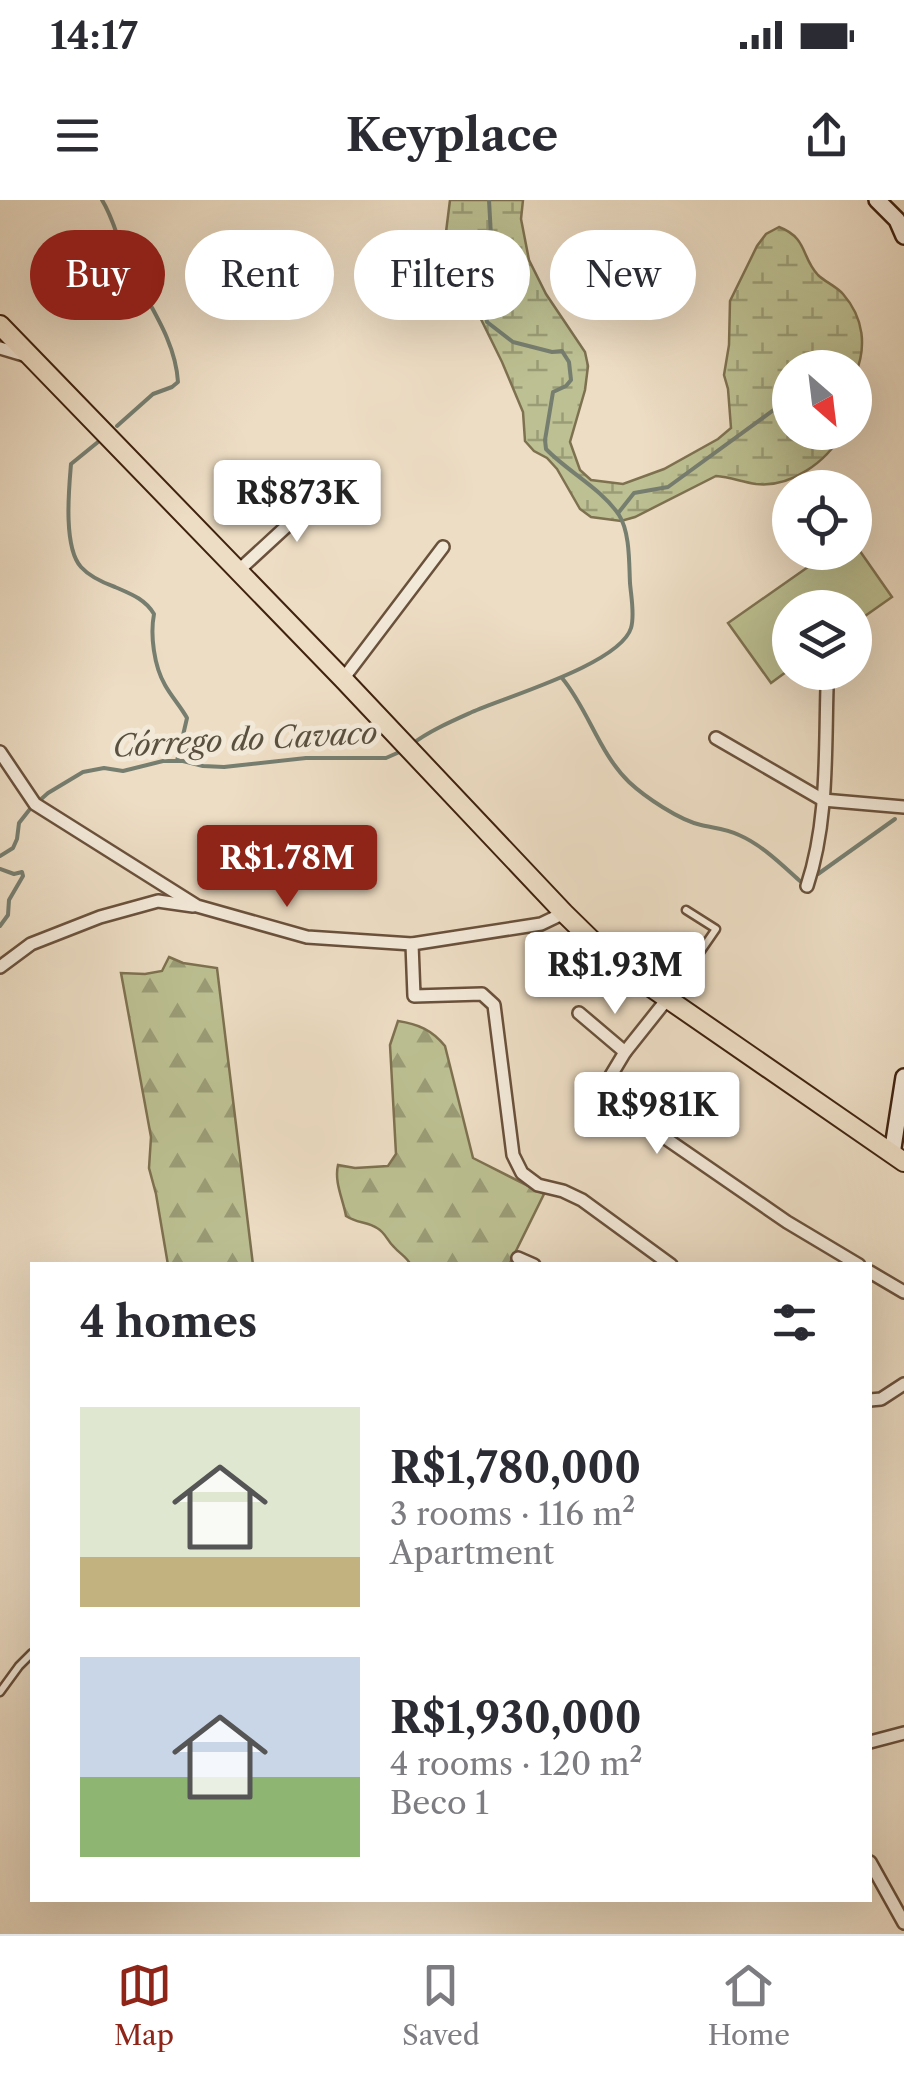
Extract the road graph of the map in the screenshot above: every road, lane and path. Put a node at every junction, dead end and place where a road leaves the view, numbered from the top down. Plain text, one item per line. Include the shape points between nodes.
1 (878, 200) edge
2 (904, 236) edge
3 (0, 324) edge
4 (0, 348) edge
5 (36, 359) junction
6 (328, 489) dead end
7 (443, 547) dead end
8 (238, 571) junction
9 (343, 680) junction
10 (826, 690) edge
11 (716, 738) dead end
12 (0, 752) edge
13 (823, 800) junction
14 (904, 807) edge
15 (806, 886) dead end
16 (197, 906) junction
17 (686, 910) dead end
18 (564, 913) junction
19 (412, 944) junction
20 (0, 966) edge
21 (668, 998) junction
22 (578, 1013) dead end
23 (625, 1052) junction
24 (904, 1077) edge
25 (898, 1158) edge
26 (518, 1258) dead end
27 (527, 1262) edge
28 (667, 1262) edge
29 (854, 1262) edge
30 (872, 1273) edge
31 (904, 1292) edge
32 (904, 1384) edge
33 (872, 1400) edge
34 (30, 1655) edge
35 (0, 1692) edge
36 (904, 1733) edge
37 (872, 1741) edge
38 (872, 1866) edge
39 (904, 1923) edge

1 - 2 street
3 - 5 main road
4 - 5 street
5 - 8 main road
6 - 8 street
7 - 9 street
8 - 9 main road
9 - 18 main road
10 - 13 street
11 - 13 street
12 - 16 street via 36,804
13 - 14 street
13 - 15 street
16 - 19 street via 307,936
16 - 20 street via 158,901 100,917 31,944
17 - 21 lane via 716,930
18 - 19 street via 541,924
18 - 21 main road via 613,961
19 - 28 street via 414,996 482,994 494,1004 522,1173 582,1200
21 - 23 street
21 - 25 main road
22 - 23 street
23 - 29 street via 604,1086 613,1102
24 - 25 street
26 - 27 street
30 - 31 street
32 - 33 street
34 - 35 lane
36 - 37 street
38 - 39 street

